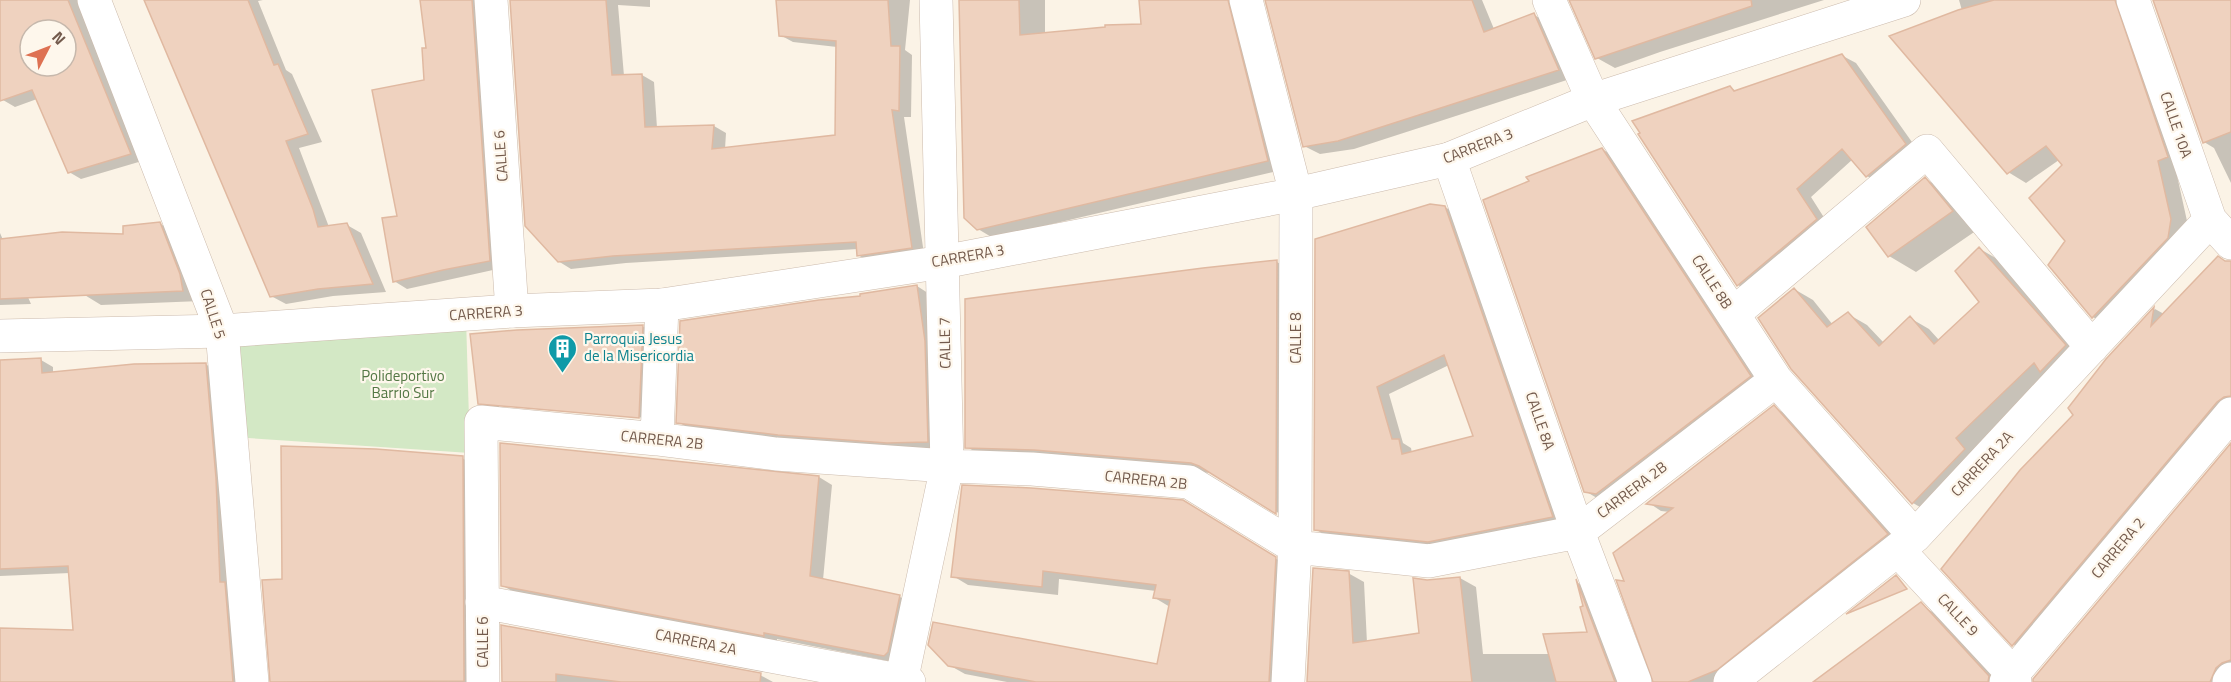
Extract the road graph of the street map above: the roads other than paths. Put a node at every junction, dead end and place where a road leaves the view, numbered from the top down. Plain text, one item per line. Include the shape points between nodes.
1 (94, 0) edge
2 (491, 0) edge
3 (936, 0) edge
4 (1246, 0) edge
5 (1549, 0) edge
6 (1904, 0) edge
7 (2133, 0) edge
8 (1593, 100) junction
9 (1449, 159) junction
10 (1296, 194) junction
11 (2220, 232) edge
12 (943, 262) junction
13 (662, 305) junction
14 (512, 311) junction
15 (1733, 314) junction
16 (222, 331) junction
17 (0, 336) edge
18 (2092, 347) junction
19 (1776, 380) junction
20 (2231, 414) edge
21 (481, 422) joint
22 (657, 439) junction
23 (947, 466) junction
24 (1578, 532) junction
25 (1906, 543) junction
26 (1295, 548) junction
27 (483, 602) junction
28 (2011, 679) edge
29 (252, 682) edge
30 (483, 682) edge
31 (904, 682) edge
32 (1288, 682) edge
33 (1635, 682) edge
34 (1730, 682) edge

1 - 16 street, CALLE 5
2 - 14 street, CALLE 6
3 - 12 street, CALLE 7
4 - 10 street, CALLE 8
5 - 8 street, CALLE 8B
6 - 8 street, CARRERA 3
7 - 11 street, CALLE 10A
8 - 9 street, CARRERA 3
8 - 15 street, CALLE 8B
9 - 10 street, CARRERA 3
9 - 24 street, CALLE 8A
10 - 12 street, CARRERA 3
10 - 26 street, CALLE 8
11 - 18 street, CARRERA 2A
12 - 13 street, CARRERA 3
12 - 23 street, CALLE 7
13 - 14 street, CARRERA 3
13 - 22 street
14 - 16 street, CARRERA 3
15 - 18 street via 1927,151
15 - 19 street, CALLE 8B
16 - 17 street, CARRERA 3
16 - 29 street, CALLE 5
18 - 25 street, CARRERA 2A
19 - 24 street, CARRERA 2B
19 - 25 street, CALLE 8B
20 - 28 street, CARRERA 2
21 - 22 street, CARRERA 2B
21 - 27 street, CALLE 6
22 - 23 street, CARRERA 2B via 776,454
23 - 26 street, CARRERA 2B via 1189,482
23 - 31 street, CALLE 7
24 - 26 street, CARRERA 2B via 1429,561
24 - 33 street, CALLE 8A
25 - 28 street, CALLE 9
25 - 34 street, CARRERA 2A
26 - 32 street, CALLE 8
27 - 30 street, CALLE 6
27 - 31 street, CARRERA 2A

